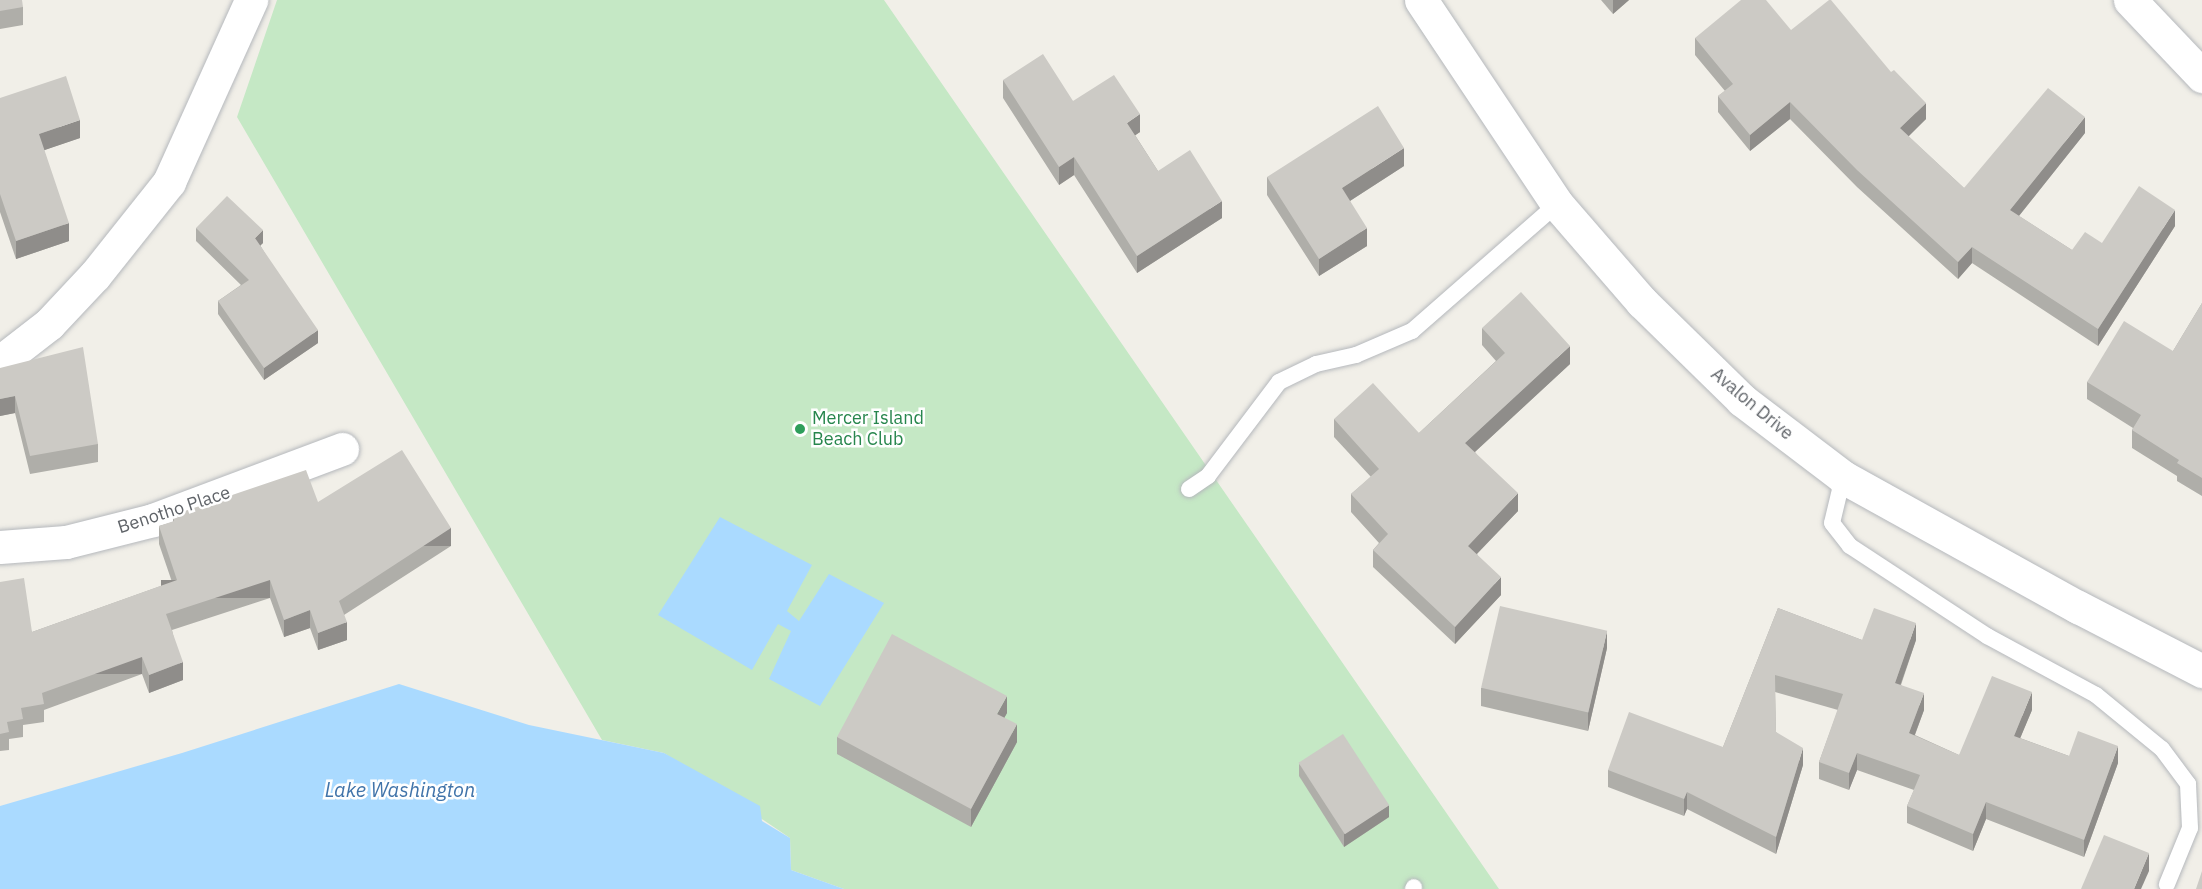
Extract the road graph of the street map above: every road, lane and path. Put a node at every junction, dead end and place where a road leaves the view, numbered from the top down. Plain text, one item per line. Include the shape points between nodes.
1 (251, 0) edge
2 (1421, 0) edge
3 (2130, 0) edge
4 (2202, 76) edge
5 (1557, 204) junction
6 (0, 362) edge
7 (342, 449) dead end
8 (1843, 477) junction
9 (1189, 489) dead end
10 (0, 547) edge
11 (2202, 671) edge
12 (2167, 884) dead end

1 - 6 street via 168,182 96,275 49,324
2 - 5 street, Avalon Drive
3 - 4 street
5 - 8 street, Avalon Drive via 1642,302 1742,399
5 - 9 lane via 1412,331 1356,355 1316,364 1279,382 1208,476
7 - 10 street, Benotho Place via 153,520 66,542
8 - 11 street, Avalon Drive
8 - 12 lane via 1832,523 1850,546 1987,636 2096,695 2162,749 2188,784 2190,828

